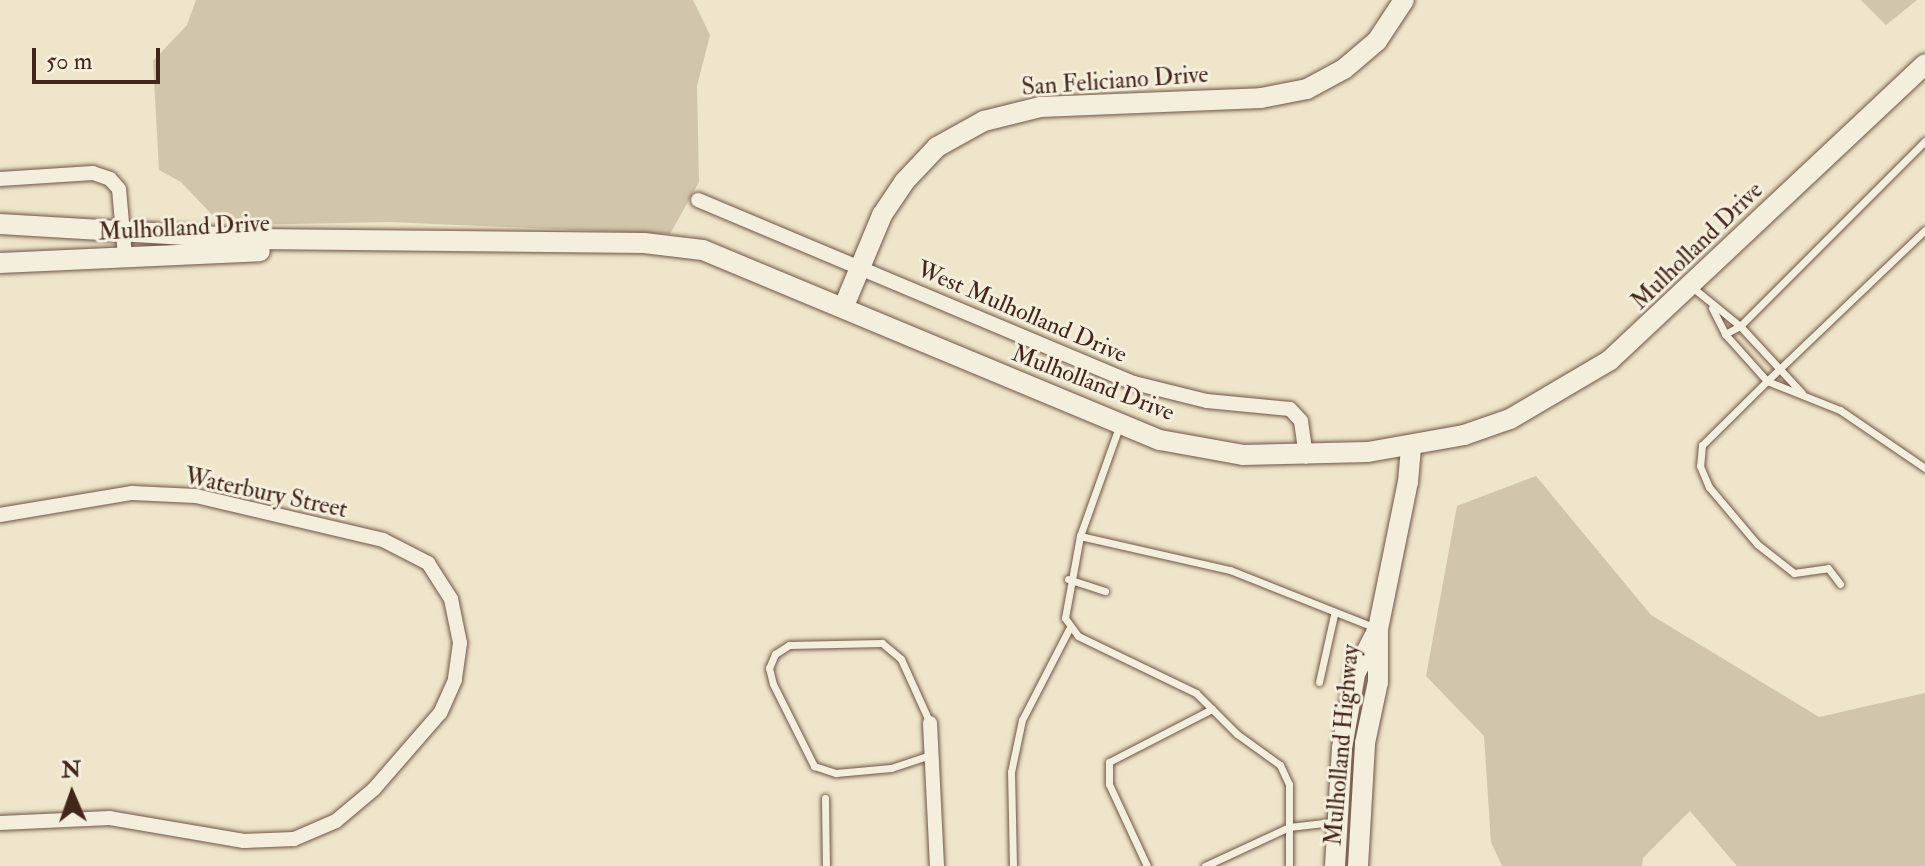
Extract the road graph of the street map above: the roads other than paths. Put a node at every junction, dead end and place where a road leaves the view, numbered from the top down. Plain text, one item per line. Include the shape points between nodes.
1 (1404, 0) edge
2 (1925, 64) edge
3 (1925, 141) edge
4 (0, 179) edge
5 (698, 200) dead end
6 (0, 224) edge
7 (122, 230) junction
8 (1925, 230) edge
9 (369, 240) junction
10 (125, 256) junction
11 (0, 263) edge
12 (859, 267) junction
13 (1692, 287) junction
14 (844, 306) junction
15 (1712, 308) junction
16 (1740, 326) junction
17 (1725, 334) junction
18 (1781, 368) junction
19 (1767, 381) junction
20 (1805, 396) junction
21 (1119, 425) junction
22 (1411, 446) junction
23 (1306, 457) junction
24 (1925, 468) edge
25 (0, 515) edge
26 (1080, 536) junction
27 (1068, 579) junction
28 (1840, 584) dead end
29 (1105, 591) dead end
30 (1334, 615) junction
31 (1069, 629) junction
32 (1378, 629) junction
33 (1319, 682) dead end
34 (1212, 709) junction
35 (930, 723) joint
36 (933, 755) junction
37 (825, 798) dead end
38 (1337, 821) junction
39 (0, 823) edge
40 (1289, 827) junction
41 (826, 866) edge
42 (937, 866) edge
43 (1013, 866) edge
44 (1147, 866) edge
45 (1205, 866) edge
46 (1289, 866) edge
47 (1335, 866) edge
48 (1358, 866) edge

1 - 12 main road, San Feliciano Drive via 1377,41 1344,69 1307,89 1261,98 1040,107 984,121 937,147 904,182
2 - 13 main road, Mulholland Drive
3 - 16 lane
4 - 7 street via 103,175 119,189
5 - 12 street, West Mulholland Drive
6 - 7 main road, Mulholland Drive
7 - 9 main road, Mulholland Drive
7 - 10 street
8 - 18 lane
9 - 10 main road, Mulholland Drive via 360,245
9 - 14 main road, Mulholland Drive via 672,245 733,259
10 - 11 main road, Mulholland Drive
12 - 14 main road, San Feliciano Drive
12 - 23 street, West Mulholland Drive via 1134,383 1207,401 1290,409 1301,421
13 - 15 lane
13 - 22 main road, Mulholland Drive via 1610,360 1546,401 1464,435
14 - 21 main road, Mulholland Drive
15 - 16 lane
15 - 17 lane
16 - 17 lane
16 - 18 lane
17 - 19 lane
18 - 19 lane
18 - 20 lane
19 - 20 lane
19 - 28 lane via 1702,445 1700,466 1709,487 1757,544 1794,573 1828,568
20 - 24 lane via 1840,410
21 - 23 main road, Mulholland Drive via 1196,447
21 - 26 lane
22 - 23 main road, Mulholland Drive
22 - 32 main road, Mulholland Highway
25 - 39 street, Waterbury Street via 132,493 196,496 383,540 428,563 451,599 460,643 455,680 440,713 374,789 336,821 294,839 244,841 110,818
26 - 27 lane
26 - 30 lane via 1230,570
27 - 29 lane
27 - 31 lane
30 - 32 lane
30 - 33 lane
31 - 34 lane via 1196,693
31 - 43 lane via 1022,720 1011,772
32 - 38 main road, Mulholland Highway via 1355,674
32 - 48 main road, Mulholland Highway via 1378,682 1365,743
34 - 40 lane via 1280,765 1289,784
34 - 44 lane via 1109,762 1109,784
35 - 36 street
35 - 36 lane via 901,659 882,643 789,645 775,654 769,668 814,766 836,773 891,768
36 - 42 street
37 - 41 lane
38 - 40 lane
38 - 47 main road, Mulholland Highway
40 - 45 lane
40 - 46 lane

